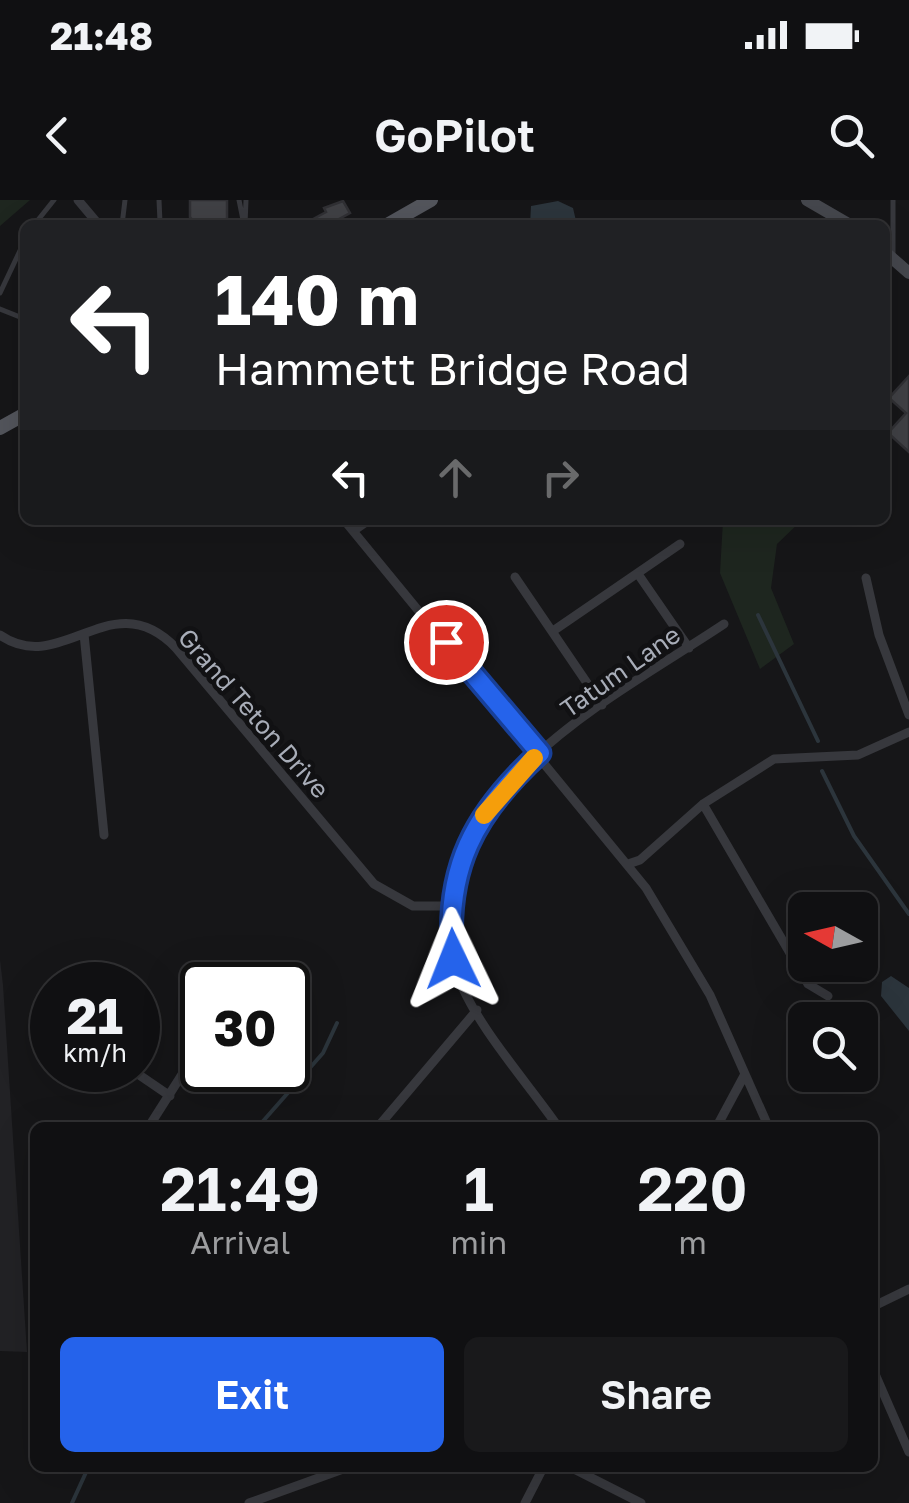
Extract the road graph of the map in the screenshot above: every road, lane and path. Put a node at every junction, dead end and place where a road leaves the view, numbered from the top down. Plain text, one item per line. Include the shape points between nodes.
1 (54, 200) edge
2 (78, 200) edge
3 (431, 200) edge
4 (807, 200) edge
5 (891, 201) edge
6 (38, 220) edge
7 (95, 220) edge
8 (397, 220) edge
9 (841, 220) edge
10 (890, 228) edge
11 (20, 250) edge
12 (0, 292) edge
13 (349, 525) edge
14 (362, 525) edge
15 (354, 531) junction
16 (680, 544) dead end
17 (638, 574) junction
18 (516, 577) dead end
19 (866, 578) dead end
20 (724, 624) dead end
21 (552, 631) junction
22 (84, 634) junction
23 (0, 635) edge
24 (688, 648) junction
25 (602, 705) junction
26 (909, 715) edge
27 (909, 732) edge
28 (540, 753) junction
29 (703, 804) junction
30 (104, 835) dead end
31 (628, 864) junction
32 (451, 906) junction
33 (828, 996) dead end
34 (477, 1010) junction
35 (745, 1074) junction
36 (180, 1079) edge
37 (160, 1089) edge
38 (170, 1096) junction
39 (152, 1122) edge
40 (382, 1122) edge
41 (555, 1122) edge
42 (719, 1122) edge
43 (766, 1122) edge
44 (909, 1289) edge
45 (878, 1304) edge
46 (878, 1381) edge
47 (909, 1452) edge
48 (311, 1472) edge
49 (335, 1472) edge
50 (541, 1472) edge
51 (580, 1472) edge
52 (314, 1480) junction
53 (249, 1503) edge
54 (526, 1503) edge
55 (640, 1503) edge

1 - 6 lane
2 - 7 street
3 - 8 main road
4 - 9 main road
5 - 10 lane
11 - 12 lane
13 - 15 street
14 - 15 street
15 - 28 street
16 - 17 street
17 - 21 street
17 - 24 street
18 - 21 street
19 - 26 street
20 - 24 street, Tatum Lane
21 - 25 street
22 - 23 street, Grand Teton Drive via 37,646
22 - 30 street
22 - 32 street, Grand Teton Drive via 124,621 163,636 374,884 413,906
24 - 25 street, Tatum Lane
25 - 28 street, Tatum Lane
27 - 29 street via 858,755 774,759
28 - 31 street
28 - 32 street, Tatum Lane via 473,831
29 - 31 street
29 - 33 street via 808,984
31 - 35 street via 691,958
32 - 34 street, Tatum Lane via 454,967
34 - 40 street
34 - 41 street, Tatum Lane
35 - 42 street
35 - 43 street
36 - 38 street
37 - 38 street
38 - 39 street
44 - 45 street
46 - 47 street
48 - 52 street
49 - 52 street
50 - 54 street
51 - 55 street
52 - 53 street

